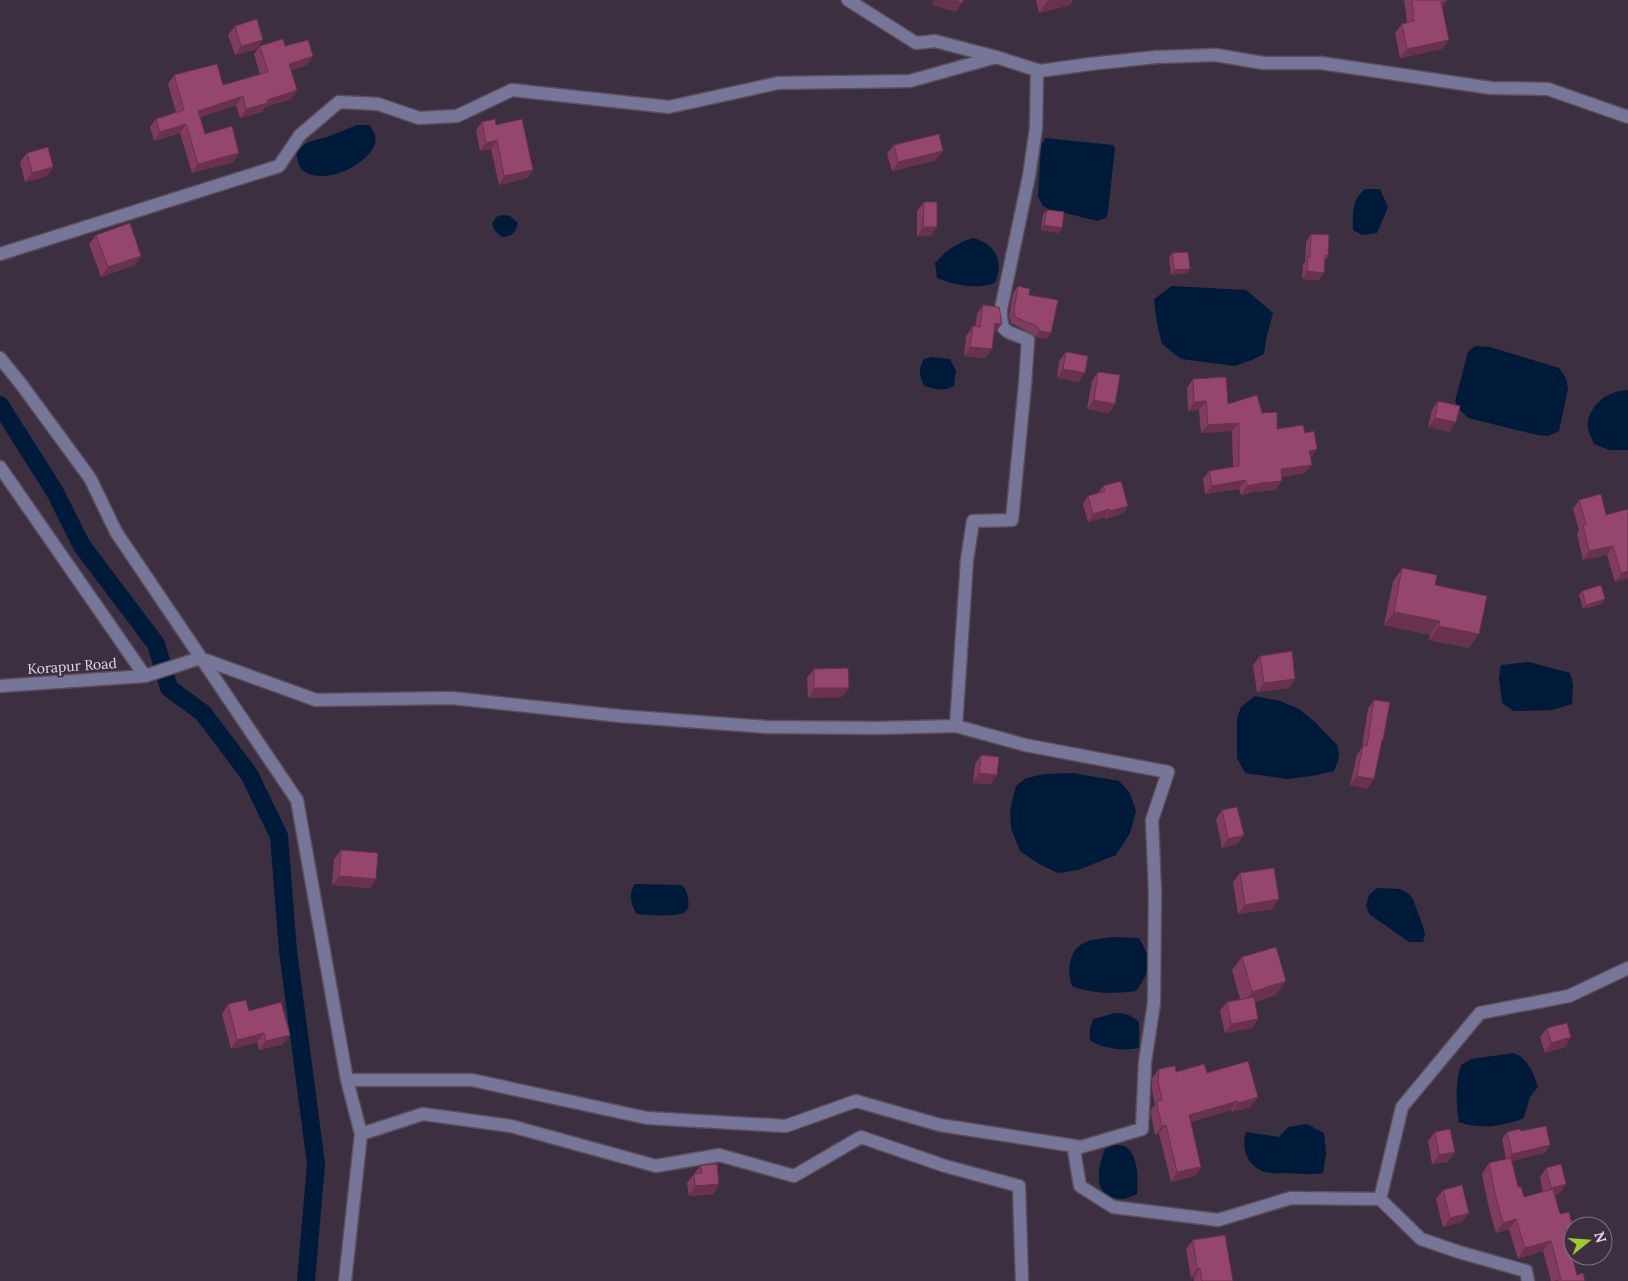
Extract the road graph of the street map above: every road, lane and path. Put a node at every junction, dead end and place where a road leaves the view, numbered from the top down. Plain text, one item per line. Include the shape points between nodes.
1 (848, 0) edge
2 (996, 57) junction
3 (1038, 70) junction
4 (1628, 117) edge
5 (0, 254) edge
6 (0, 358) edge
7 (0, 467) edge
8 (200, 658) junction
9 (150, 674) junction
10 (0, 686) edge
11 (956, 726) junction
12 (1628, 968) edge
13 (348, 1080) junction
14 (361, 1134) junction
15 (1081, 1147) junction
16 (1380, 1199) junction
17 (345, 1281) edge
18 (1022, 1281) edge
19 (1528, 1281) edge

1 - 2 street via 916,43 935,41
2 - 3 street
2 - 5 street via 910,81 778,83 669,107 512,90 457,116 419,118 378,104 339,102 300,135 279,166
3 - 4 street via 1156,57 1216,55 1263,63 1321,64 1491,88 1548,89
3 - 11 street via 1036,128 1029,176 1000,322 1006,331 1028,340 1012,520 973,521 967,560
6 - 8 street via 90,478 116,532
7 - 9 street
8 - 9 street, Korapur Road
8 - 11 street via 316,700 452,698 620,716 766,726
8 - 13 street via 297,800
9 - 10 street, Korapur Road
11 - 15 street via 1025,745 1168,772 1152,820 1154,1003 1142,1129
12 - 16 street via 1569,996 1480,1013 1402,1107
13 - 14 street
13 - 15 street via 472,1080 647,1118 786,1126 856,1101 940,1125
14 - 17 street
14 - 18 street via 423,1114 511,1126 656,1166 719,1155 794,1176 861,1137 945,1166 1019,1186
15 - 16 street via 1074,1150 1080,1186 1113,1207 1218,1220 1291,1198
16 - 19 street via 1421,1239 1526,1271

